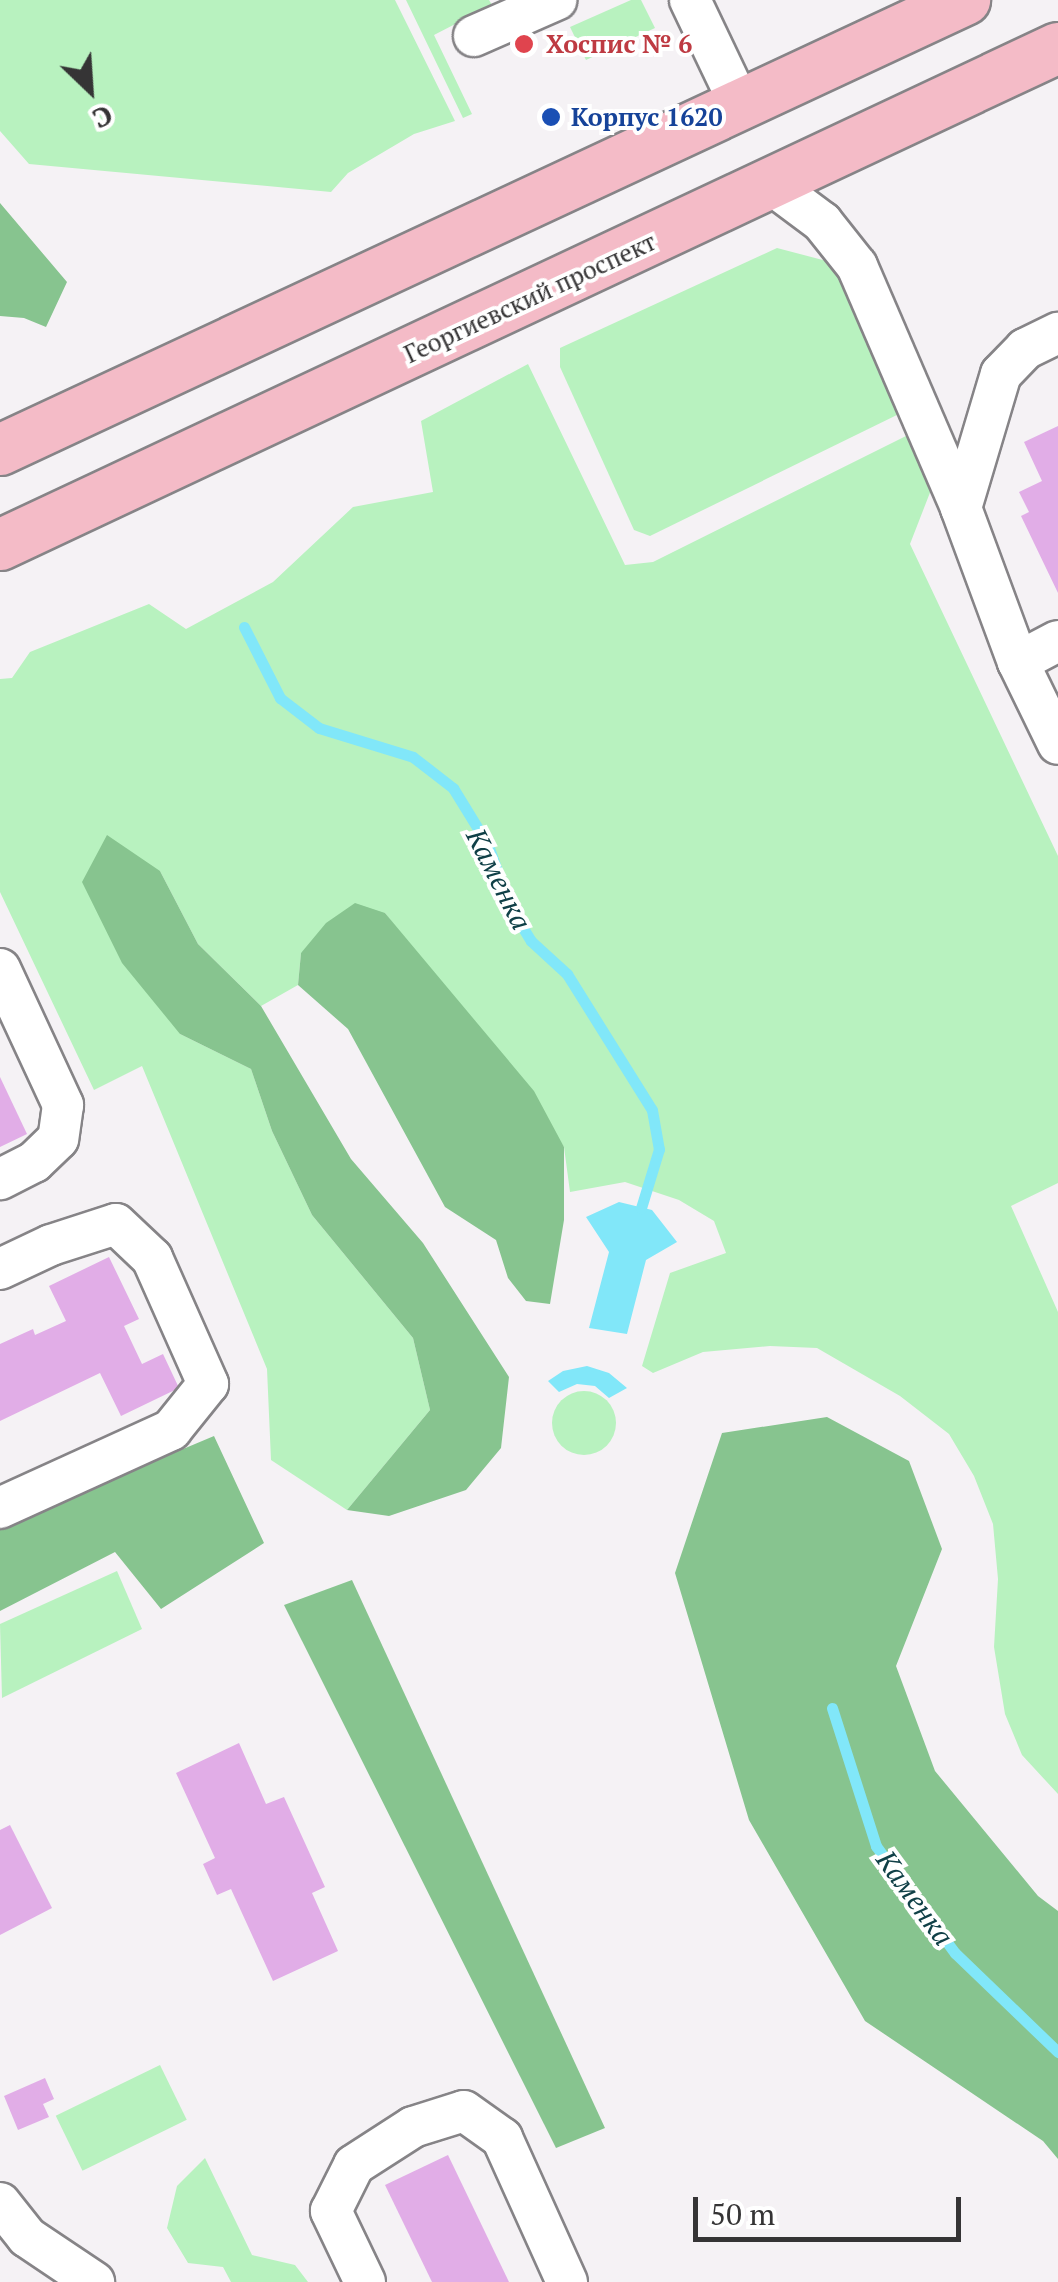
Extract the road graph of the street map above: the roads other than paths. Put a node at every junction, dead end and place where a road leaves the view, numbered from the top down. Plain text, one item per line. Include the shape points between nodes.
1 (556, 0) edge
2 (690, 0) edge
3 (966, 0) edge
4 (474, 36) dead end
5 (1058, 48) edge
6 (740, 104) junction
7 (771, 184) junction
8 (1058, 333) edge
9 (0, 450) edge
10 (960, 508) junction
11 (0, 546) edge
12 (1058, 641) edge
13 (1018, 662) junction
14 (1058, 744) edge
15 (0, 970) edge
16 (0, 1179) edge
17 (0, 1268) edge
18 (0, 1508) edge
19 (0, 2204) edge
20 (94, 2282) edge
21 (365, 2282) edge
22 (567, 2282) edge

1 - 4 lane
2 - 6 lane
3 - 6 main road
5 - 7 main road, Георгиевский проспект
6 - 9 main road
7 - 10 lane via 822,222 857,266
7 - 11 main road, Георгиевский проспект
8 - 10 lane via 1025,349 1000,374
10 - 13 lane
12 - 13 lane
13 - 14 lane
15 - 16 lane via 63,1105 58,1140
17 - 18 lane via 116,1224 152,1258 208,1384 171,1430
19 - 20 lane via 27,2237
21 - 22 lane via 331,2211 354,2165 413,2127 464,2110 502,2138

